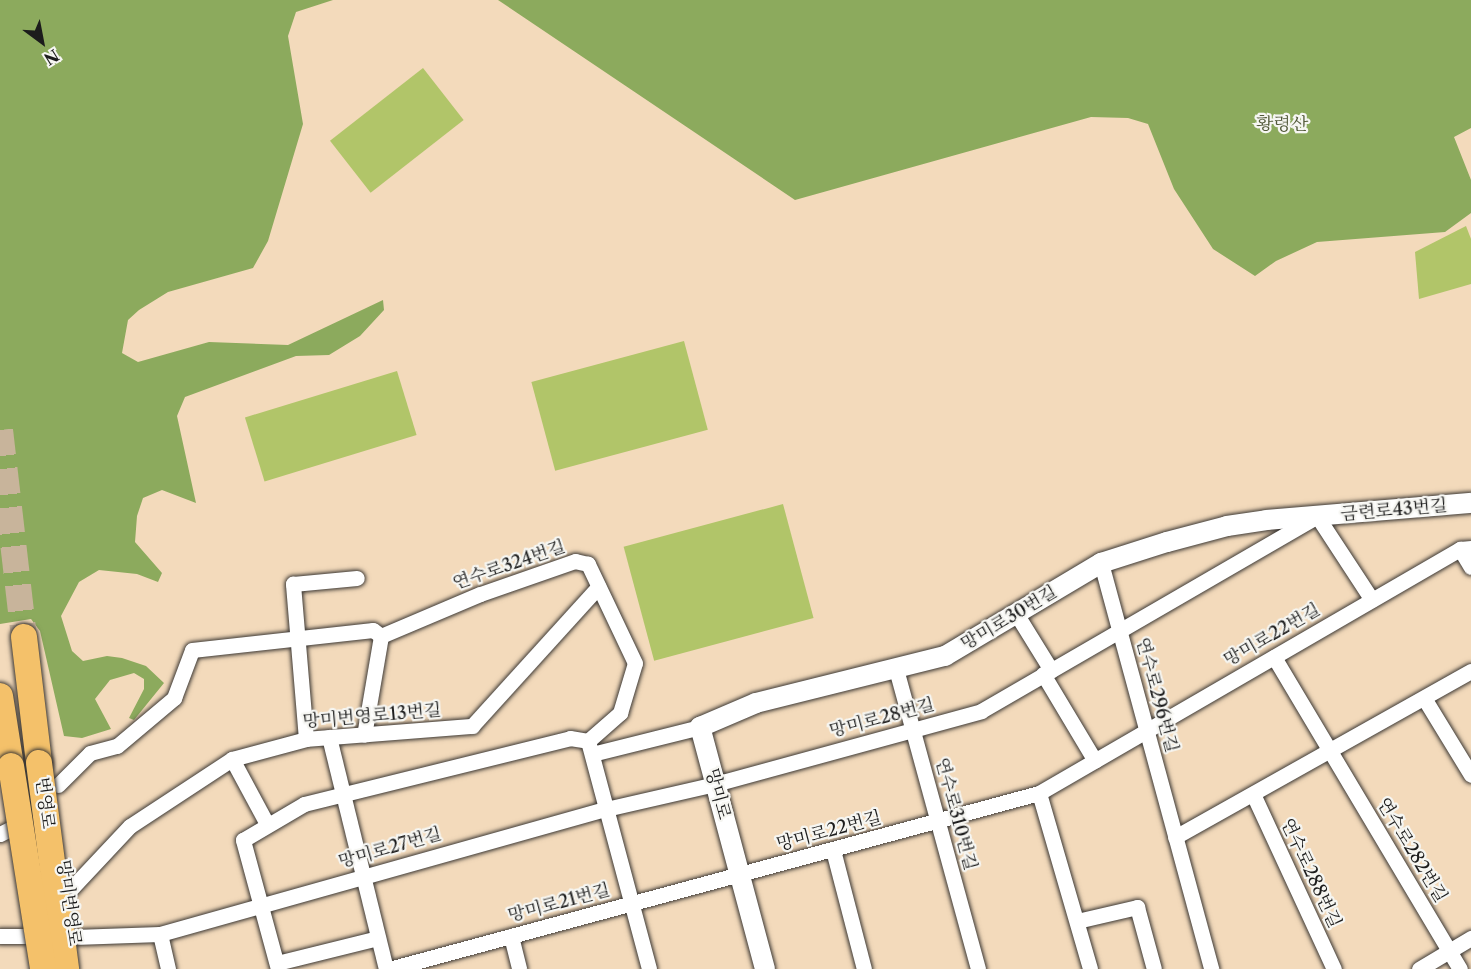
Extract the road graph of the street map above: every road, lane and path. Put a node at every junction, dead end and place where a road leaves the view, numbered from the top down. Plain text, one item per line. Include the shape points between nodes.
1 (1471, 504) edge
2 (1317, 516) junction
3 (1465, 548) edge
4 (1101, 563) junction
5 (1471, 567) edge
6 (357, 578) dead end
7 (598, 587) junction
8 (1372, 600) junction
9 (1017, 615) junction
10 (1119, 629) junction
11 (381, 636) junction
12 (24, 637) tunnel mouth
13 (296, 640) junction
14 (1274, 657) junction
15 (896, 669) junction
16 (1471, 671) edge
17 (1047, 672) junction
18 (0, 696) edge
19 (1424, 698) junction
20 (700, 727) junction
21 (913, 730) junction
22 (1147, 730) junction
23 (364, 735) junction
24 (329, 737) junction
25 (306, 739) junction
26 (590, 748) junction
27 (1330, 751) junction
28 (232, 759) junction
29 (1095, 760) junction
30 (1471, 775) edge
31 (716, 784) junction
32 (58, 785) dead end
33 (1039, 793) junction
34 (342, 794) junction
35 (1253, 794) junction
36 (606, 809) junction
37 (937, 821) junction
38 (267, 824) junction
39 (5, 832) edge
40 (1175, 837) junction
41 (833, 850) junction
42 (362, 876) junction
43 (740, 876) junction
44 (68, 893) junction
45 (632, 904) junction
46 (262, 905) junction
47 (1077, 921) junction
48 (160, 934) junction
49 (0, 936) edge
50 (26, 936) junction
51 (511, 936) junction
52 (74, 937) junction
53 (378, 938) junction
54 (1471, 938) edge
55 (1449, 951) junction
56 (308, 962) edge
57 (277, 966) edge
58 (32, 969) edge
59 (43, 969) edge
60 (66, 969) edge
61 (79, 969) edge
62 (168, 969) edge
63 (388, 969) edge
64 (519, 969) edge
65 (649, 969) edge
66 (765, 969) edge
67 (864, 969) edge
68 (978, 969) edge
69 (1090, 969) edge
70 (1154, 969) edge
71 (1211, 969) edge
72 (1334, 969) edge
73 (1419, 969) edge
74 (1460, 969) edge

1 - 2 street, 금련로43번길
2 - 4 street, 망미로30번길 via 1227,526
2 - 8 street
2 - 10 street, 망미로28번길
3 - 5 street
3 - 8 street, 망미로22번길
4 - 9 street, 망미로30번길
4 - 10 street, 연수로296번길
6 - 13 street via 293,584
7 - 11 street, 연수로324번길 via 588,564 575,561 480,594
7 - 23 street, 망미번영로13번길 via 472,726
7 - 26 street, 연수로324번길 via 635,663 620,713
8 - 14 street, 망미로22번길
9 - 15 street, 망미로30번길 via 945,656
9 - 17 street
10 - 17 street, 망미로28번길
10 - 22 street, 연수로296번길
11 - 13 street via 373,630
11 - 23 street
12 - 60 highway, 번영로, bridge
13 - 25 street
13 - 32 street via 192,650 174,698 117,746 90,753
14 - 22 street, 망미로22번길
14 - 27 street, 연수로282번길
15 - 20 street, 망미로30번길 via 756,703
15 - 21 street, 연수로310번길
16 - 19 street
17 - 21 street, 망미로28번길 via 981,711
17 - 29 street
18 - 59 highway, 번영로, bridge
19 - 27 street
19 - 30 street
20 - 26 street
20 - 31 street, 망미로
21 - 31 street, 망미로28번길
21 - 37 street, 연수로310번길
22 - 29 street, 망미로22번길
22 - 40 street, 연수로296번길
23 - 24 street, 망미번영로13번길
24 - 25 street, 망미번영로13번길
24 - 34 street
25 - 28 street, 망미번영로13번길
26 - 34 street via 570,738
26 - 36 street
27 - 35 street
27 - 55 street, 연수로282번길
28 - 38 street
28 - 44 street, 망미번영로13번길 via 130,825
29 - 33 street, 망미로22번길
31 - 36 street, 망미로27번길
31 - 43 street, 망미로
33 - 37 street, 망미로22번길
33 - 47 street
34 - 38 street via 304,804
34 - 42 street
35 - 40 street
35 - 72 street, 연수로288번길
36 - 42 street, 망미로27번길
36 - 45 street
37 - 41 street, 망미로22번길
37 - 68 street, 연수로310번길
38 - 46 street via 243,840
39 - 44 street, 망미번영로 via 15,820 52,815 57,823
39 - 50 street, 망미번영로
40 - 71 street, 연수로296번길
41 - 43 street, 망미로22번길
41 - 67 street
42 - 46 street, 망미로27번길
42 - 53 street
43 - 45 street, 망미로21번길
43 - 66 street, 망미로
44 - 52 street, 망미번영로
45 - 51 street, 망미로21번길
45 - 65 street
46 - 48 street, 망미로27번길
46 - 57 street
47 - 69 street
47 - 70 street via 1137,907
48 - 52 street, 망미로27번길
48 - 62 street
49 - 50 street
50 - 58 street, 망미번영로
51 - 63 street, 망미로21번길
51 - 64 street
52 - 61 street, 망미번영로
53 - 56 street
53 - 63 street
54 - 55 street
55 - 73 street
55 - 74 street, 연수로282번길
56 - 57 street

